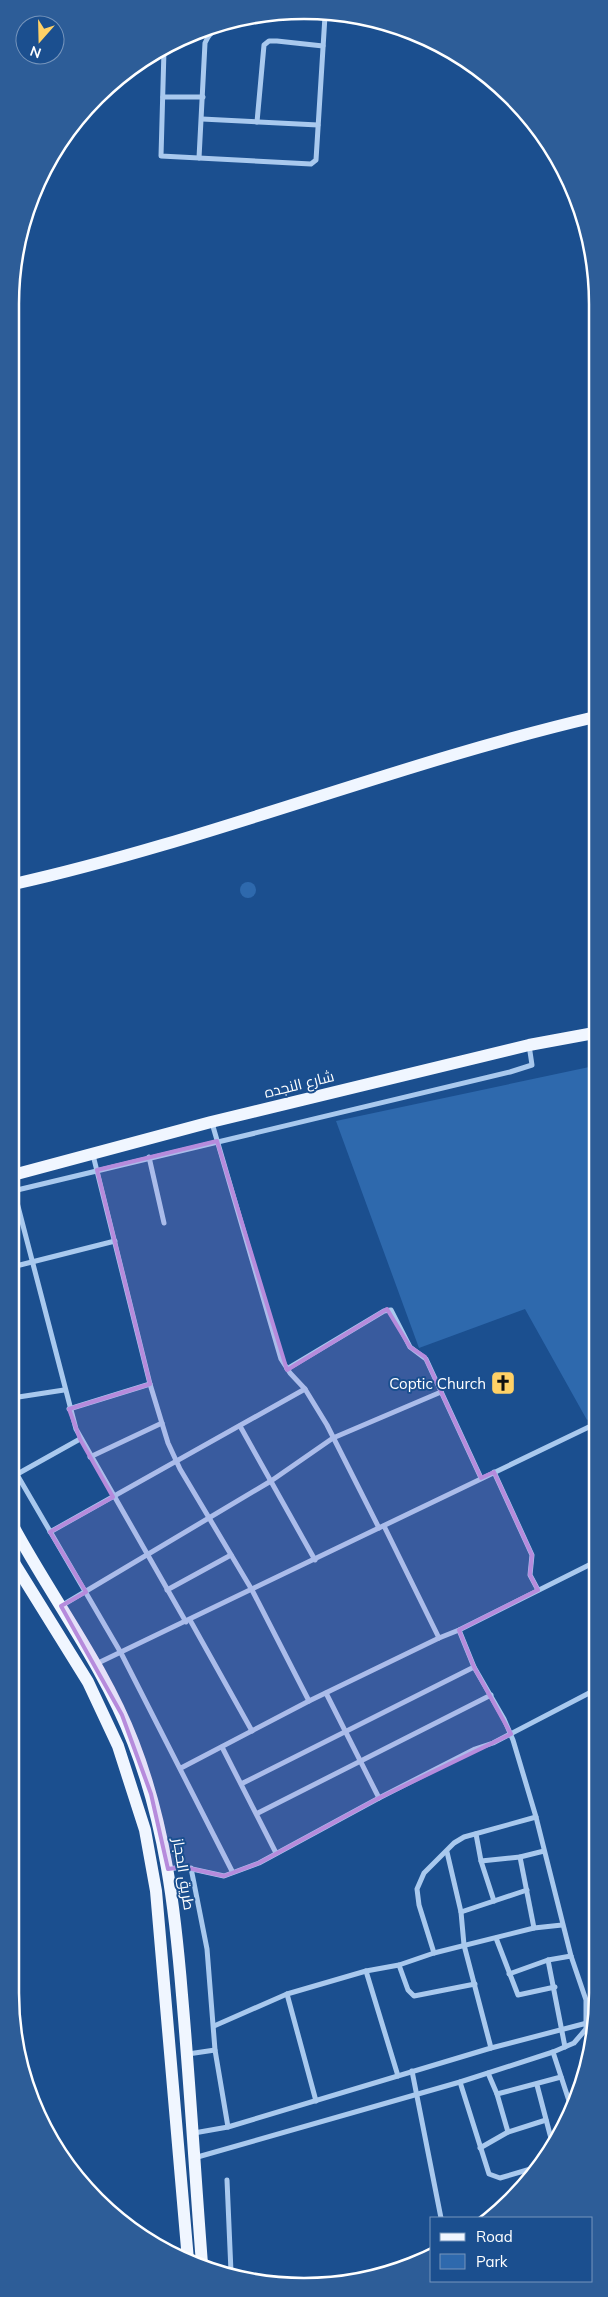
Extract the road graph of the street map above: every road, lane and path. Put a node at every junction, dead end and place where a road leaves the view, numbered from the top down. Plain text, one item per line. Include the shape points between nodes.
1 (326, 19) edge
2 (208, 35) edge
3 (323, 46) junction
4 (164, 55) edge
5 (203, 97) junction
6 (163, 98) junction
7 (202, 119) junction
8 (256, 122) junction
9 (318, 125) junction
10 (199, 158) junction
11 (589, 719) edge
12 (19, 883) edge
13 (589, 1034) edge
14 (529, 1045) junction
15 (212, 1122) junction
16 (217, 1141) junction
17 (92, 1152) junction
18 (149, 1157) junction
19 (97, 1170) junction
20 (19, 1173) edge
21 (19, 1190) edge
22 (19, 1213) edge
23 (164, 1223) dead end
24 (115, 1242) junction
25 (32, 1262) junction
26 (19, 1265) edge
27 (287, 1369) junction
28 (150, 1384) junction
29 (305, 1389) junction
30 (64, 1390) junction
31 (441, 1392) junction
32 (19, 1397) edge
33 (69, 1409) junction
34 (162, 1423) junction
35 (240, 1426) junction
36 (589, 1427) edge
37 (333, 1438) junction
38 (80, 1439) junction
39 (90, 1457) junction
40 (176, 1461) junction
41 (494, 1472) junction
42 (19, 1473) edge
43 (481, 1478) junction
44 (270, 1480) junction
45 (19, 1484) edge
46 (113, 1497) junction
47 (210, 1517) junction
48 (381, 1527) junction
49 (50, 1532) junction
50 (19, 1536) edge
51 (231, 1555) junction
52 (147, 1556) junction
53 (315, 1560) junction
54 (589, 1565) edge
55 (19, 1571) edge
56 (167, 1590) junction
57 (252, 1590) junction
58 (538, 1590) junction
59 (86, 1592) junction
60 (60, 1606) junction
61 (188, 1621) junction
62 (459, 1630) junction
63 (439, 1638) junction
64 (121, 1653) junction
65 (94, 1665) junction
66 (474, 1668) junction
67 (326, 1693) junction
68 (589, 1693) edge
69 (491, 1695) junction
70 (309, 1701) junction
71 (252, 1730) junction
72 (346, 1731) junction
73 (511, 1734) junction
74 (222, 1747) junction
75 (360, 1760) junction
76 (181, 1768) junction
77 (243, 1783) junction
78 (379, 1798) junction
79 (258, 1813) junction
80 (536, 1817) junction
81 (476, 1834) junction
82 (544, 1851) junction
83 (447, 1852) junction
84 (276, 1853) junction
85 (520, 1857) junction
86 (481, 1861) junction
87 (191, 1868) junction
88 (168, 1869) junction
89 (232, 1871) junction
90 (526, 1890) junction
91 (494, 1901) junction
92 (461, 1912) junction
93 (562, 1925) junction
94 (534, 1928) junction
95 (496, 1938) junction
96 (464, 1945) junction
97 (434, 1953) junction
98 (571, 1956) junction
99 (548, 1960) junction
100 (399, 1965) junction
101 (366, 1971) junction
102 (509, 1974) junction
103 (475, 1984) junction
104 (555, 1987) junction
105 (287, 1994) junction
106 (587, 2023) junction
107 (214, 2026) junction
108 (561, 2031) junction
109 (565, 2047) junction
110 (491, 2048) junction
111 (216, 2050) junction
112 (553, 2052) junction
113 (188, 2054) junction
114 (412, 2072) junction
115 (488, 2072) junction
116 (398, 2076) junction
117 (561, 2076) junction
118 (460, 2082) junction
119 (537, 2085) junction
120 (417, 2094) junction
121 (498, 2094) junction
122 (569, 2100) edge
123 (316, 2102) junction
124 (546, 2120) junction
125 (228, 2127) junction
126 (508, 2132) junction
127 (194, 2133) junction
128 (551, 2137) edge
129 (480, 2148) junction
130 (194, 2158) junction
131 (528, 2170) edge
132 (227, 2180) dead end
133 (441, 2217) edge
134 (187, 2253) edge
135 (202, 2259) edge
136 (230, 2269) edge

1 - 3 street
2 - 5 street
3 - 8 street via 276,40 264,45
3 - 9 street
4 - 6 street
5 - 6 street
5 - 7 street
6 - 10 street via 160,155
7 - 8 street
7 - 10 street
8 - 9 street
9 - 10 street via 316,160 312,164
11 - 12 main road via 462,752 102,863
13 - 14 main road, شارع النجده
14 - 15 main road, شارع النجده
14 - 16 street via 532,1065 510,1072
15 - 16 street
15 - 17 main road, شارع النجده
16 - 18 street
16 - 27 street via 279,1353
17 - 19 street
17 - 20 main road, شارع النجده
18 - 19 street
18 - 23 street
19 - 21 street
19 - 24 street
22 - 25 street
24 - 25 street
24 - 28 street
25 - 26 street
25 - 30 street
27 - 29 street
27 - 31 street via 389,1310 410,1347 424,1357
28 - 33 street
28 - 34 street
29 - 35 street
29 - 37 street
30 - 32 street
30 - 33 street
31 - 37 street
31 - 43 street
33 - 38 street
34 - 39 street
34 - 40 street
35 - 40 street
35 - 44 street
36 - 41 street
37 - 44 street
37 - 48 street
38 - 39 street
38 - 42 street
39 - 46 street
40 - 46 street
40 - 47 street
41 - 43 street
41 - 58 street via 532,1555 530,1575
43 - 48 street
44 - 47 street
44 - 53 street
45 - 49 street
46 - 49 street
46 - 52 street
47 - 51 street
47 - 52 street
48 - 53 street
48 - 63 street
49 - 59 street
50 - 60 main road, طريق الحجاز
51 - 56 street
51 - 57 street
52 - 56 street
52 - 59 street
53 - 57 street
54 - 58 street
55 - 134 main road, طريق الحجاز via 88,1682 118,1746 145,1830 156,1891
56 - 61 street
57 - 61 street
57 - 70 street
58 - 62 street
59 - 60 street
59 - 64 street
60 - 65 main road, طريق الحجاز
61 - 64 street
61 - 71 street
62 - 63 street
62 - 66 street
63 - 67 street
64 - 65 street
64 - 76 street
65 - 88 main road, طريق الحجاز via 134,1744 151,1794
66 - 69 street
66 - 72 street
67 - 70 street
67 - 72 street
68 - 73 street
69 - 73 street
69 - 75 street
70 - 71 street
71 - 74 street
72 - 75 street
72 - 77 street
73 - 78 street
73 - 80 street
74 - 76 street
74 - 77 street
75 - 78 street
75 - 79 street
76 - 89 street
77 - 79 street
78 - 84 street
79 - 84 street
80 - 81 street
80 - 82 street
81 - 83 street via 454,1843
81 - 86 street
82 - 85 street
82 - 93 street
83 - 92 street
83 - 97 street via 424,1873 418,1889 419,1905
84 - 89 street via 259,1863
85 - 86 street
85 - 90 street
86 - 91 street
87 - 88 street
87 - 89 street via 224,1876
87 - 107 street via 207,1949
88 - 113 main road, طريق الحجاز
90 - 91 street
90 - 94 street
91 - 92 street
92 - 96 street
93 - 94 street
93 - 98 street
94 - 95 street
95 - 96 street
95 - 102 street
96 - 97 street
96 - 103 street
97 - 100 street
98 - 99 street
98 - 106 street via 586,2000
99 - 102 street
99 - 104 street
100 - 101 street
100 - 103 street via 408,1990 414,1996
101 - 105 street
101 - 116 street
102 - 104 street via 518,1995
103 - 110 street
104 - 108 street
105 - 107 street
105 - 123 street
106 - 108 street
106 - 109 street via 579,2039
107 - 111 street
108 - 109 street
108 - 110 street
109 - 112 street
110 - 114 street
111 - 113 street
111 - 125 street
112 - 115 street
112 - 117 street
113 - 127 main road, طريق الحجاز
114 - 116 street
114 - 120 street
115 - 118 street
115 - 121 street
116 - 123 street
117 - 119 street
117 - 122 street
118 - 120 street
118 - 129 street
119 - 121 street
119 - 124 street
120 - 130 street
120 - 133 street
121 - 126 street
123 - 125 street
124 - 126 street
124 - 128 street
125 - 127 street
126 - 129 street
127 - 130 main road, طريق الحجاز
129 - 131 street via 492,2176 500,2178
130 - 135 main road, طريق الحجاز
132 - 136 street

